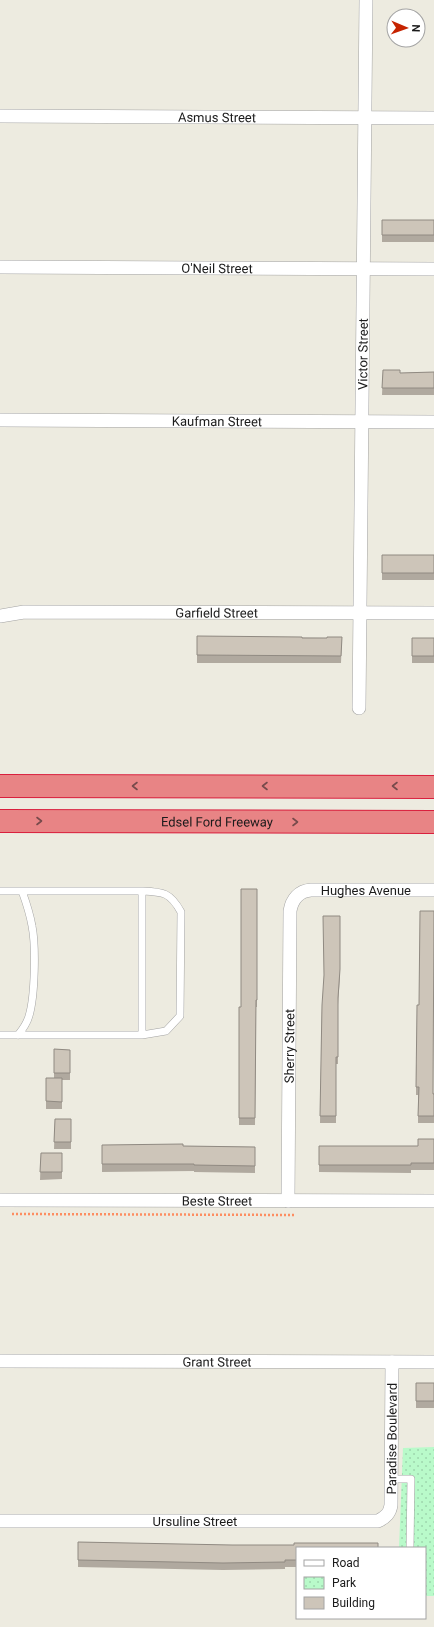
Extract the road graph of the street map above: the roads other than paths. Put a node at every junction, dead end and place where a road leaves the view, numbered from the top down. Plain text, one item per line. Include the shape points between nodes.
1 (366, 0) edge
2 (0, 116) edge
3 (364, 117) junction
4 (434, 118) edge
5 (0, 267) edge
6 (364, 268) junction
7 (434, 269) edge
8 (0, 420) edge
9 (361, 422) junction
10 (434, 422) edge
11 (360, 612) junction
12 (434, 613) edge
13 (0, 616) edge
14 (359, 708) dead end
15 (0, 786) edge
16 (434, 786) edge
17 (0, 821) edge
18 (434, 822) edge
19 (434, 890) edge
20 (0, 891) edge
21 (22, 891) junction
22 (142, 891) junction
23 (298, 894) joint
24 (18, 1034) junction
25 (0, 1035) edge
26 (142, 1035) junction
27 (0, 1200) edge
28 (288, 1201) junction
29 (434, 1201) edge
30 (0, 1361) edge
31 (392, 1362) junction
32 (434, 1362) edge
33 (392, 1479) junction
34 (387, 1514) joint
35 (0, 1521) edge
36 (410, 1547) edge

1 - 3 street, Victor Street
2 - 3 street, Asmus Street
3 - 4 street, Asmus Street
3 - 6 street, Victor Street
5 - 6 street, O'Neil Street
6 - 7 street, O'Neil Street
6 - 9 street, Victor Street
8 - 9 street, Kaufman Street
9 - 10 street, Kaufman Street
9 - 11 street, Victor Street
11 - 12 street, Garfield Street
11 - 13 street, Garfield Street via 24,612
11 - 14 street, Victor Street
16 -> 15 highway
17 -> 18 highway, Edsel Ford Freeway
19 - 23 street, Hughes Avenue via 306,890
20 - 21 lane
21 - 22 lane
21 - 24 lane via 33,928 34,953 29,1015 24,1028
22 - 26 lane
22 - 26 lane via 162,892 176,902 181,912 180,1016 166,1031
23 - 28 street, Sherry Street via 290,911
24 - 25 lane
24 - 26 lane
27 - 28 street, Beste Street
28 - 29 street, Beste Street
30 - 31 street, Grant Street
31 - 32 street, Grant Street
31 - 33 street, Paradise Boulevard
33 - 34 street, Paradise Boulevard via 390,1511
33 - 36 lane via 411,1479
34 - 35 street, Ursuline Street via 378,1521 365,1522

